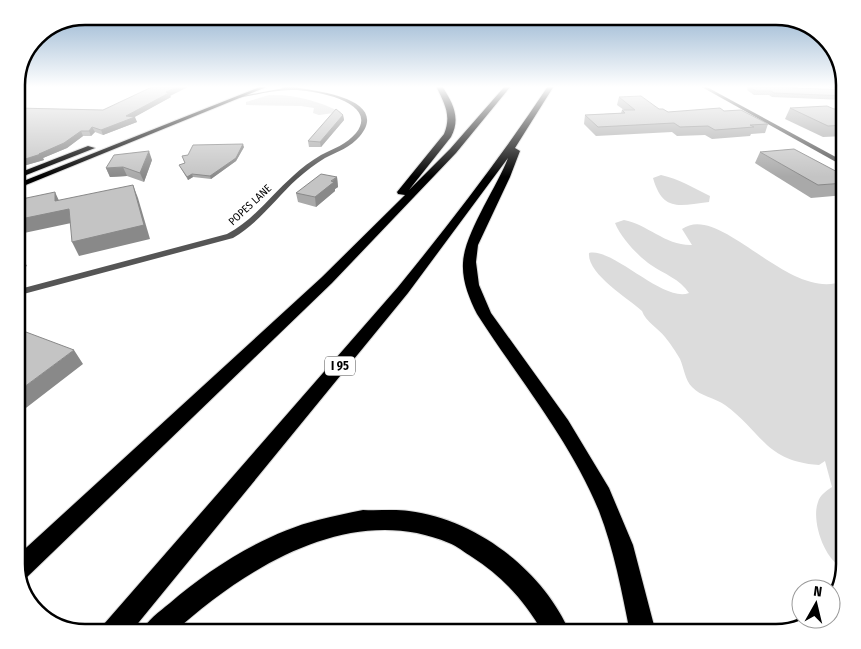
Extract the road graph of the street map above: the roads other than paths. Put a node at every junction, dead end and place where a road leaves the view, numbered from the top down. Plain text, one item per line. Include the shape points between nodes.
1 (171, 116) edge
2 (190, 116) edge
3 (363, 116) edge
4 (454, 116) edge
5 (483, 116) edge
6 (532, 116) edge
7 (757, 116) edge
8 (520, 135) junction
9 (836, 160) edge
10 (25, 173) edge
11 (25, 183) edge
12 (354, 254) junction
13 (25, 291) edge
14 (25, 564) edge
15 (121, 624) edge
16 (163, 624) edge
17 (551, 624) edge
18 (641, 624) edge

1 - 10 main road
2 - 11 main road
3 - 13 street, POPES LANE via 362,128 349,142 318,159 243,229 230,236
4 - 12 highway via 448,135
5 - 12 highway via 453,152
6 - 8 highway, I 95
7 - 9 street
8 - 15 highway, I 95 via 403,290
8 - 18 highway via 505,177 474,241 470,254 471,282 484,314 569,439 603,496 631,576
12 - 14 highway
16 - 17 highway via 207,587 285,541 339,524 366,520 419,522 466,538 511,571 532,594

